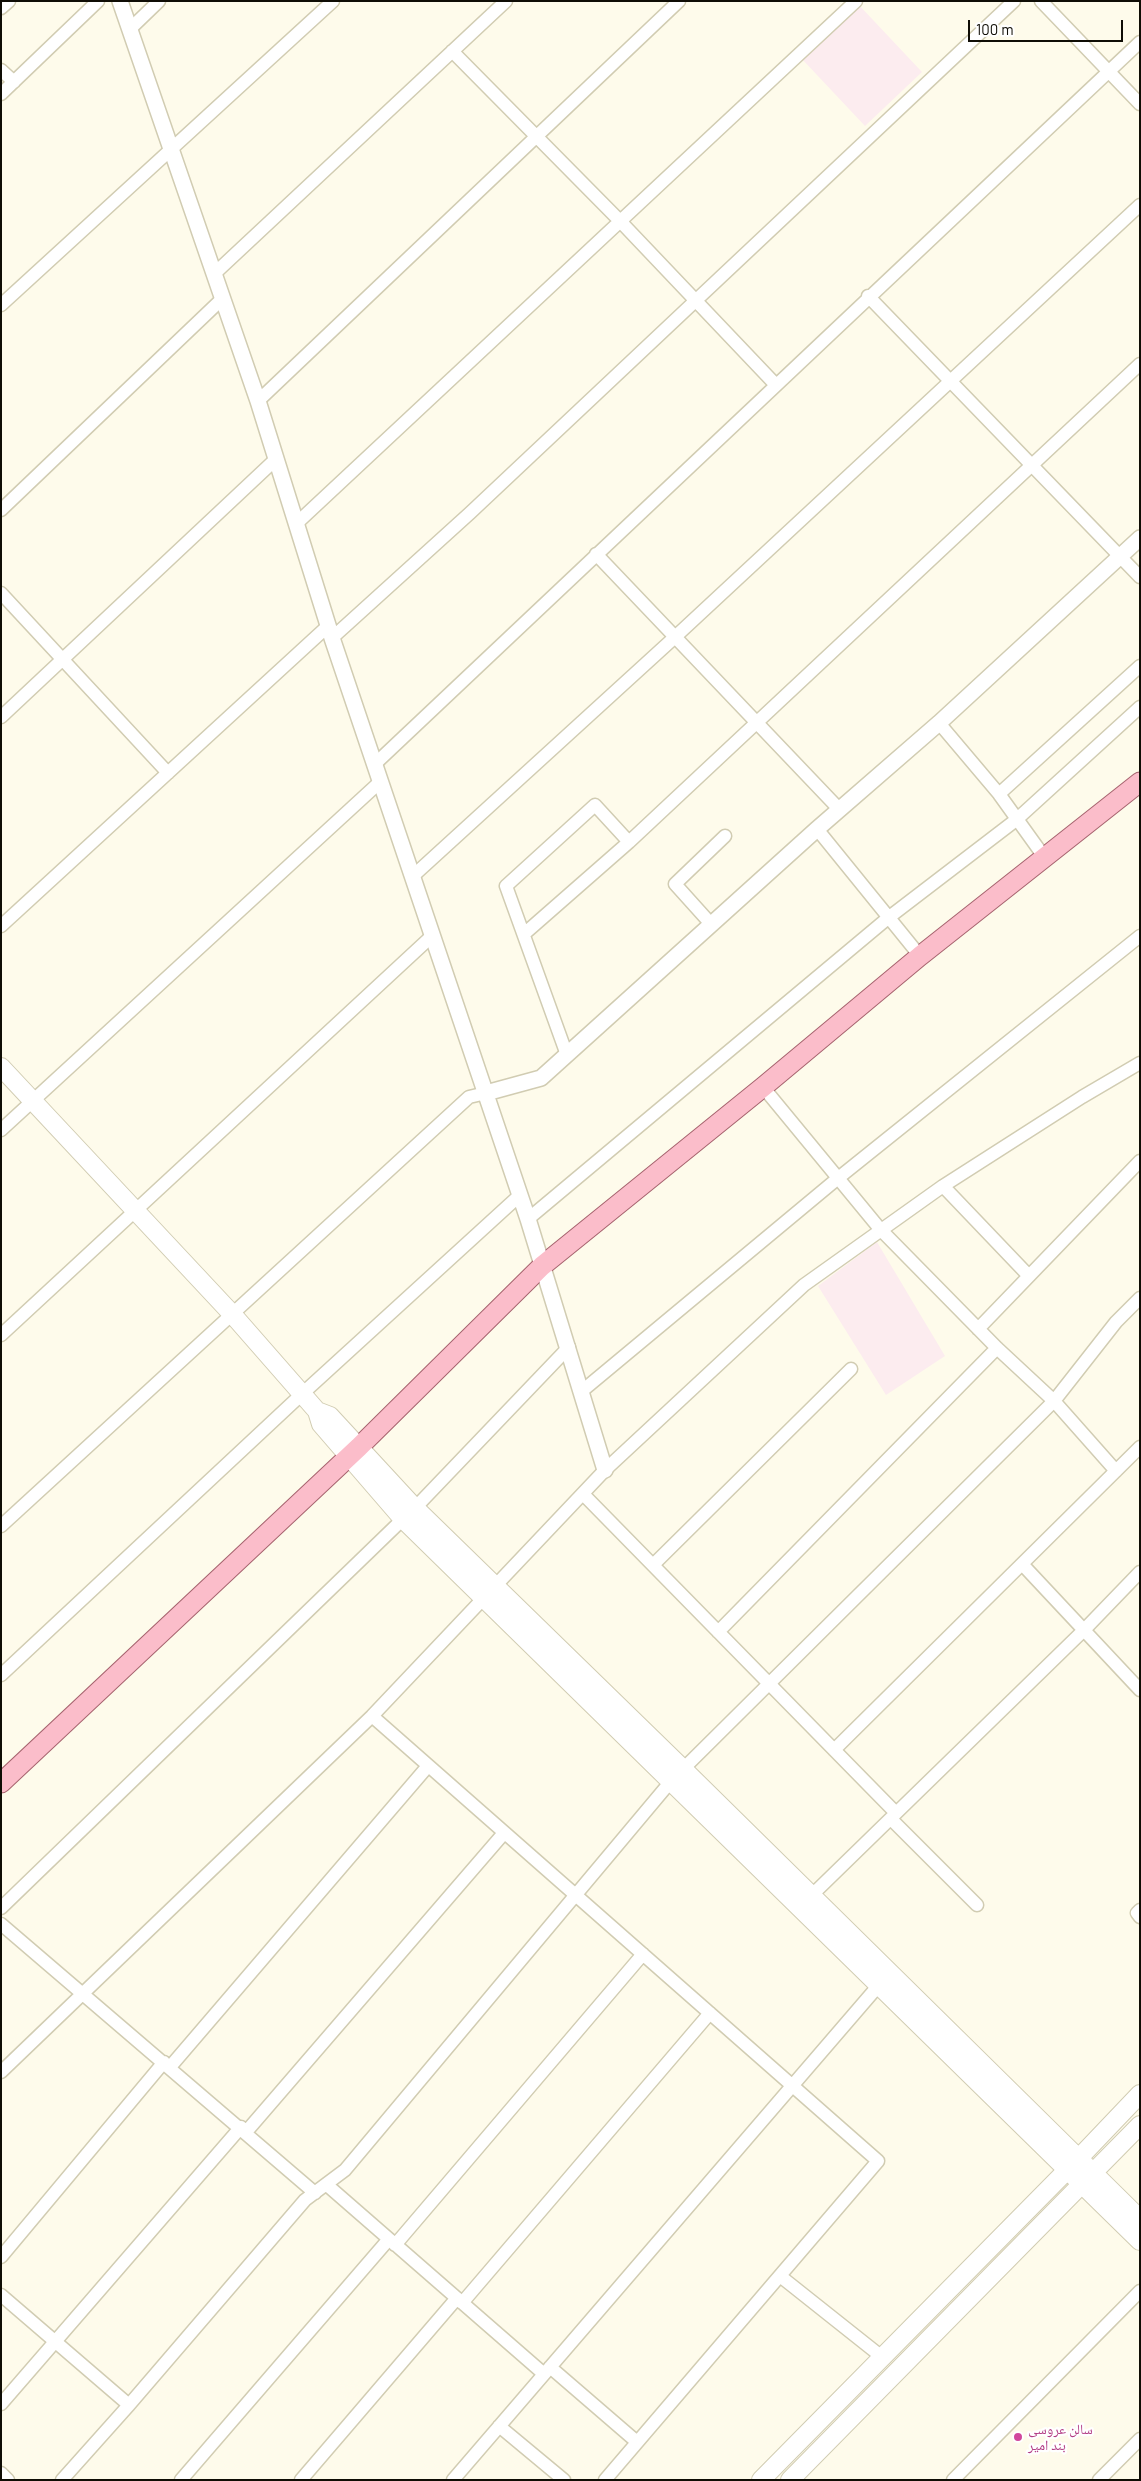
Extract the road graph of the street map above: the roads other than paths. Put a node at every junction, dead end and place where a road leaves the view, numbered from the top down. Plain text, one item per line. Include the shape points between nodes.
1 (9, 1) edge
2 (98, 1) edge
3 (120, 1) edge
4 (159, 1) edge
5 (333, 1) edge
6 (506, 1) edge
7 (679, 1) edge
8 (856, 1) edge
9 (1014, 1) edge
10 (1041, 1) edge
11 (1, 8) edge
12 (130, 29) junction
13 (1140, 42) edge
14 (452, 52) junction
15 (1, 70) edge
16 (1108, 71) junction
17 (14, 82) junction
18 (1, 94) edge
19 (1140, 104) edge
20 (536, 137) junction
21 (172, 148) junction
22 (1140, 205) edge
23 (620, 221) junction
24 (214, 274) junction
25 (868, 296) junction
26 (222, 299) junction
27 (695, 301) junction
28 (1, 305) edge
29 (1140, 364) edge
30 (951, 381) junction
31 (775, 384) junction
32 (258, 401) junction
33 (276, 460) junction
34 (1031, 465) junction
35 (1, 510) edge
36 (296, 523) junction
37 (1140, 538) edge
38 (596, 554) junction
39 (1120, 557) junction
40 (1140, 577) edge
41 (1, 593) edge
42 (330, 632) junction
43 (675, 637) junction
44 (63, 659) junction
45 (1140, 666) edge
46 (1140, 707) edge
47 (1, 717) edge
48 (756, 722) junction
49 (939, 724) junction
50 (376, 763) junction
51 (168, 773) junction
52 (381, 780) junction
53 (1140, 782) edge
54 (999, 794) junction
55 (840, 810) junction
56 (1016, 820) junction
57 (817, 829) junction
58 (725, 836) dead end
59 (629, 842) junction
60 (1045, 858) junction
61 (413, 876) junction
62 (888, 918) junction
63 (711, 924) junction
64 (1, 926) edge
65 (524, 934) junction
66 (433, 935) junction
67 (1140, 936) edge
68 (920, 956) junction
69 (567, 1055) junction
70 (1140, 1063) edge
71 (1, 1068) edge
72 (763, 1087) junction
73 (486, 1094) junction
74 (33, 1102) junction
75 (1, 1130) edge
76 (1140, 1161) edge
77 (837, 1179) junction
78 (944, 1186) junction
79 (520, 1195) junction
80 (135, 1209) junction
81 (528, 1219) junction
82 (880, 1229) junction
83 (542, 1266) junction
84 (1028, 1275) junction
85 (1140, 1298) edge
86 (233, 1315) junction
87 (978, 1329) junction
88 (1, 1335) edge
89 (569, 1347) junction
90 (996, 1348) junction
91 (852, 1370) dead end
92 (582, 1391) junction
93 (302, 1394) junction
94 (1054, 1401) junction
95 (1140, 1447) edge
96 (354, 1451) junction
97 (605, 1470) junction
98 (1116, 1471) junction
99 (583, 1494) junction
100 (409, 1513) junction
101 (1, 1526) edge
102 (1022, 1564) junction
103 (652, 1565) junction
104 (1140, 1572) edge
105 (490, 1593) junction
106 (1084, 1630) junction
107 (718, 1632) junction
108 (1, 1675) edge
109 (770, 1684) junction
110 (1140, 1690) edge
111 (372, 1716) junction
112 (834, 1750) junction
113 (428, 1766) junction
114 (677, 1774) junction
115 (1, 1783) edge
116 (894, 1816) junction
117 (504, 1833) junction
118 (574, 1894) junction
119 (811, 1896) junction
120 (977, 1905) dead end
121 (1, 1908) edge
122 (1140, 1910) edge
123 (1140, 1916) edge
124 (1, 1924) edge
125 (643, 1954) junction
126 (879, 1985) junction
127 (83, 1994) junction
128 (710, 2013) junction
129 (167, 2065) junction
130 (1, 2072) edge
131 (792, 2086) junction
132 (1140, 2094) edge
133 (1140, 2125) edge
134 (243, 2130) junction
135 (1072, 2165) junction
136 (1088, 2180) junction
137 (327, 2185) junction
138 (316, 2193) junction
139 (1140, 2219) edge
140 (1140, 2241) edge
141 (392, 2242) junction
142 (1, 2256) edge
143 (780, 2276) junction
144 (1140, 2291) edge
145 (1, 2295) edge
146 (460, 2301) junction
147 (56, 2342) junction
148 (882, 2358) junction
149 (547, 2371) junction
150 (1, 2404) edge
151 (129, 2405) junction
152 (499, 2426) junction
153 (1140, 2439) edge
154 (637, 2442) junction
155 (1, 2472) edge
156 (796, 2478) edge
157 (8, 2480) edge
158 (62, 2480) edge
159 (181, 2480) edge
160 (301, 2480) edge
161 (453, 2480) edge
162 (564, 2480) edge
163 (605, 2480) edge
164 (761, 2480) edge
165 (953, 2480) edge
166 (1099, 2480) edge

1 - 11 street
2 - 17 street
3 - 12 street
4 - 12 street
5 - 21 street
6 - 14 street
7 - 20 street
8 - 23 street
9 - 27 street
10 - 16 street
12 - 21 street
13 - 16 street
14 - 20 street
14 - 24 street
15 - 17 street
16 - 19 street
16 - 25 street
17 - 18 street
20 - 23 street
20 - 32 street
21 - 24 street
21 - 28 street
22 - 30 street
23 - 27 street
23 - 36 street
24 - 26 street
25 - 30 street
25 - 31 street
26 - 32 street
26 - 35 street
27 - 31 street
27 - 42 street via 470,513
29 - 34 street
30 - 34 street
30 - 43 street
31 - 38 street
32 - 33 street
33 - 36 street
33 - 44 street
34 - 39 street
34 - 48 street
36 - 42 street
37 - 39 street
38 - 43 street
38 - 50 street
39 - 40 street
39 - 49 street
41 - 44 street
42 - 50 street
42 - 51 street
43 - 48 street
43 - 61 street
44 - 47 street
44 - 51 street
45 - 54 street
46 - 56 street
48 - 55 street
48 - 59 street
49 - 54 street
49 - 55 street
50 - 52 street
51 - 64 street
52 - 61 street
52 - 74 street
53 - 60 main road
54 - 56 street
55 - 57 street
56 - 60 street
56 - 62 street
57 - 62 street
57 - 63 street
58 - 63 street via 675,884
59 - 65 street
59 - 65 street via 595,806 506,886
60 - 68 main road
61 - 66 street
62 - 68 street
62 - 81 street
63 - 69 street
65 - 69 street
66 - 73 street
66 - 80 street
67 - 77 street
68 - 72 main road
69 - 73 street via 541,1078
70 - 78 street
71 - 74 main road
72 - 77 street
72 - 83 main road
73 - 79 street
73 - 86 street via 469,1097
74 - 75 street
74 - 80 main road
76 - 84 street
77 - 82 street
77 - 92 street
78 - 82 street
78 - 84 street
79 - 81 street
79 - 93 street
80 - 86 main road
80 - 88 street
81 - 83 street
82 - 87 street
82 - 97 street via 804,1285
83 - 89 street
83 - 96 main road
84 - 87 street
85 - 94 street via 1116,1322
86 - 93 main road
86 - 101 street
87 - 90 street
89 - 92 street
89 - 100 street
90 - 94 street
90 - 107 street
91 - 103 street
92 - 97 street
93 - 96 main road via 317,1411 321,1424
93 - 108 street
94 - 98 street
94 - 109 street
95 - 98 street
96 - 100 main road
96 - 115 main road
97 - 99 street
98 - 102 street
99 - 103 street
99 - 105 street
100 - 105 main road
100 - 121 street
102 - 106 street
102 - 112 street
103 - 107 street
104 - 106 street
105 - 111 street
105 - 114 main road
106 - 110 street
106 - 116 street
107 - 109 street
109 - 112 street
109 - 114 street
111 - 113 street
111 - 127 street
112 - 116 street
113 - 117 street
113 - 129 street
114 - 118 street
114 - 119 main road
114 - 126 main road
116 - 119 street
116 - 120 street
117 - 118 street
117 - 134 street
118 - 125 street
118 - 137 street via 345,2170
119 - 135 main road
122 - 123 street via 1137,1913
124 - 127 street
125 - 128 street
125 - 141 street
126 - 131 street
126 - 135 main road
127 - 129 street
127 - 130 street
128 - 131 street
128 - 146 street
129 - 134 street
129 - 142 street
131 - 143 street via 878,2160
131 - 149 street
132 - 135 main road
133 - 136 main road
134 - 138 street
134 - 147 street
135 - 136 main road
135 - 148 main road
136 - 139 main road
136 - 140 main road
136 - 156 main road
137 - 138 street
137 - 141 street
138 - 151 street via 305,2200
141 - 146 street
141 - 159 street
143 - 148 street
143 - 154 street
144 - 165 street
145 - 147 street
146 - 149 street
146 - 160 street
147 - 150 street
147 - 151 street
148 - 164 main road
149 - 152 street
149 - 154 street
151 - 158 street
152 - 161 street
152 - 162 street
153 - 166 street
154 - 163 street
155 - 157 street

